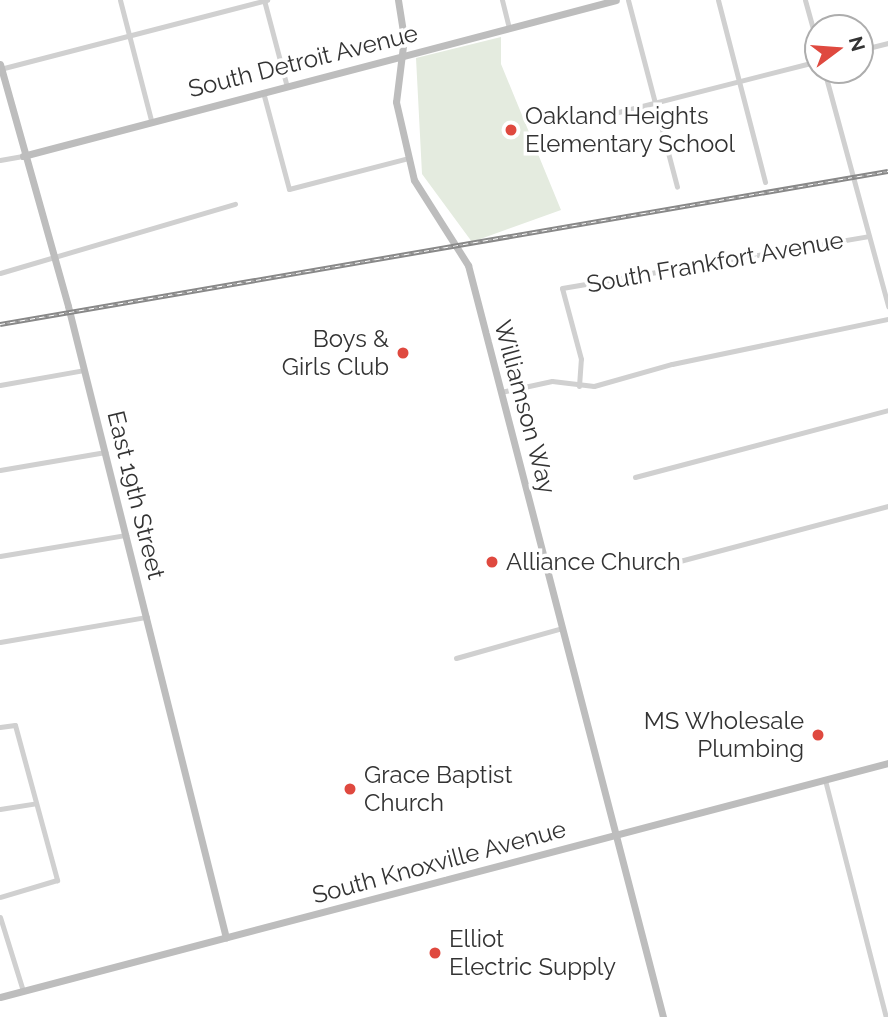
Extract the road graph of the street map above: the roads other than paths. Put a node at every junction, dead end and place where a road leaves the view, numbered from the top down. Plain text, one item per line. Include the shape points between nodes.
1 (120, 0) edge
2 (265, 0) edge
3 (398, 0) edge
4 (502, 0) edge
5 (616, 0) edge
6 (628, 0) edge
7 (718, 0) edge
8 (594, 3) edge
9 (509, 28) junction
10 (129, 37) junction
11 (401, 55) junction
12 (804, 64) edge
13 (0, 67) edge
14 (738, 81) junction
15 (286, 83) junction
16 (828, 84) edge
17 (263, 90) junction
18 (655, 103) junction
19 (151, 120) junction
20 (587, 120) dead end
21 (23, 156) junction
22 (409, 158) junction
23 (0, 160) edge
24 (765, 182) dead end
25 (677, 187) dead end
26 (235, 204) dead end
27 (869, 236) junction
28 (54, 254) junction
29 (0, 273) edge
30 (888, 278) edge
31 (881, 280) junction
32 (888, 306) edge
33 (888, 319) edge
34 (84, 370) junction
35 (0, 385) edge
36 (579, 386) junction
37 (501, 392) junction
38 (888, 410) edge
39 (105, 452) junction
40 (0, 470) edge
41 (635, 477) dead end
42 (888, 506) edge
43 (126, 535) junction
44 (0, 556) edge
45 (657, 567) dead end
46 (147, 617) junction
47 (562, 628) junction
48 (0, 642) edge
49 (456, 658) dead end
50 (0, 727) edge
51 (888, 763) edge
52 (825, 779) junction
53 (36, 803) junction
54 (0, 809) edge
55 (618, 834) junction
56 (0, 897) edge
57 (0, 917) edge
58 (226, 938) junction
59 (23, 991) junction
60 (0, 997) edge
61 (663, 1017) edge
62 (886, 1017) edge

1 - 10 street
2 - 10 street
2 - 15 street
3 - 11 street, Williamson Way
4 - 9 street
5 - 8 street, South Detroit Avenue
6 - 18 street
7 - 14 street
8 - 9 street, South Detroit Avenue
9 - 11 street, South Detroit Avenue
10 - 13 street
10 - 19 street
11 - 15 street, South Detroit Avenue
11 - 22 street, Williamson Way via 396,102
12 - 14 street
13 - 21 street, East 19th Street
14 - 18 street
14 - 24 street
15 - 17 street, South Detroit Avenue
16 - 27 street
17 - 19 street, South Detroit Avenue
17 - 22 street via 289,189
18 - 20 street
18 - 25 street
19 - 21 street, South Detroit Avenue
21 - 23 street, South Detroit Avenue
21 - 28 street, East 19th Street
22 - 37 street, Williamson Way via 420,192 464,255
26 - 28 street
27 - 31 street
27 - 36 street, South Frankfort Avenue via 562,288 581,359
28 - 29 street
28 - 34 street, East 19th Street
30 - 31 street
31 - 32 street
33 - 36 street
34 - 35 street
34 - 39 street, East 19th Street
36 - 37 street via 552,381
37 - 47 street, Williamson Way
38 - 41 street
39 - 40 street
39 - 43 street, East 19th Street
42 - 45 street
43 - 44 street
43 - 46 street, East 19th Street
46 - 48 street
46 - 58 street, East 19th Street
47 - 49 street
47 - 55 street, Williamson Way
50 - 53 street via 15,725
51 - 52 street, South Knoxville Avenue
52 - 55 street, South Knoxville Avenue
52 - 62 street
53 - 54 street
53 - 56 street via 57,880
55 - 58 street, South Knoxville Avenue
55 - 61 street, Williamson Way
57 - 59 street
58 - 59 street, South Knoxville Avenue
59 - 60 street, South Knoxville Avenue

